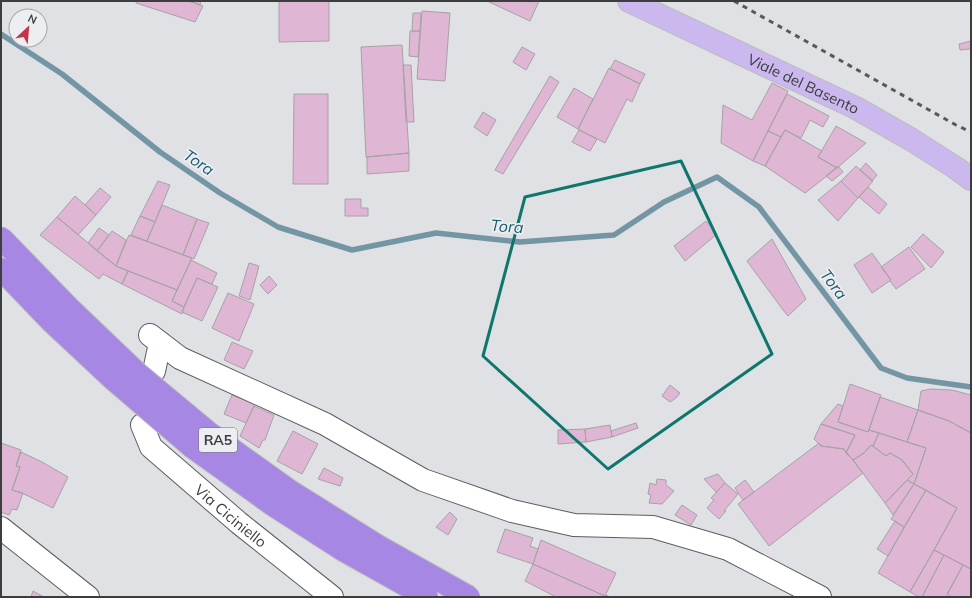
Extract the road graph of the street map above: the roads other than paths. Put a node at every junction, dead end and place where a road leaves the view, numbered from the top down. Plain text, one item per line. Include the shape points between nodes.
1 (629, 1) edge
2 (971, 179) edge
3 (1, 238) edge
4 (1, 269) edge
5 (154, 371) dead end
6 (142, 425) dead end
7 (1, 528) edge
8 (88, 597) edge
9 (332, 597) edge
10 (427, 597) edge
11 (468, 597) edge
12 (820, 597) edge

1 - 2 main road, Viale del Basento via 856,108 912,140
3 - 11 highway, RA5, bridge via 75,315 138,374 209,433 290,491 378,546
4 - 10 highway, RA5, bridge via 52,322 191,446 273,505 343,550
5 - 12 street via 155,340 180,358 325,424 423,480 512,511 574,525 653,527 728,549
6 - 9 street, Via Ciciniello via 151,447 239,523
7 - 8 street

